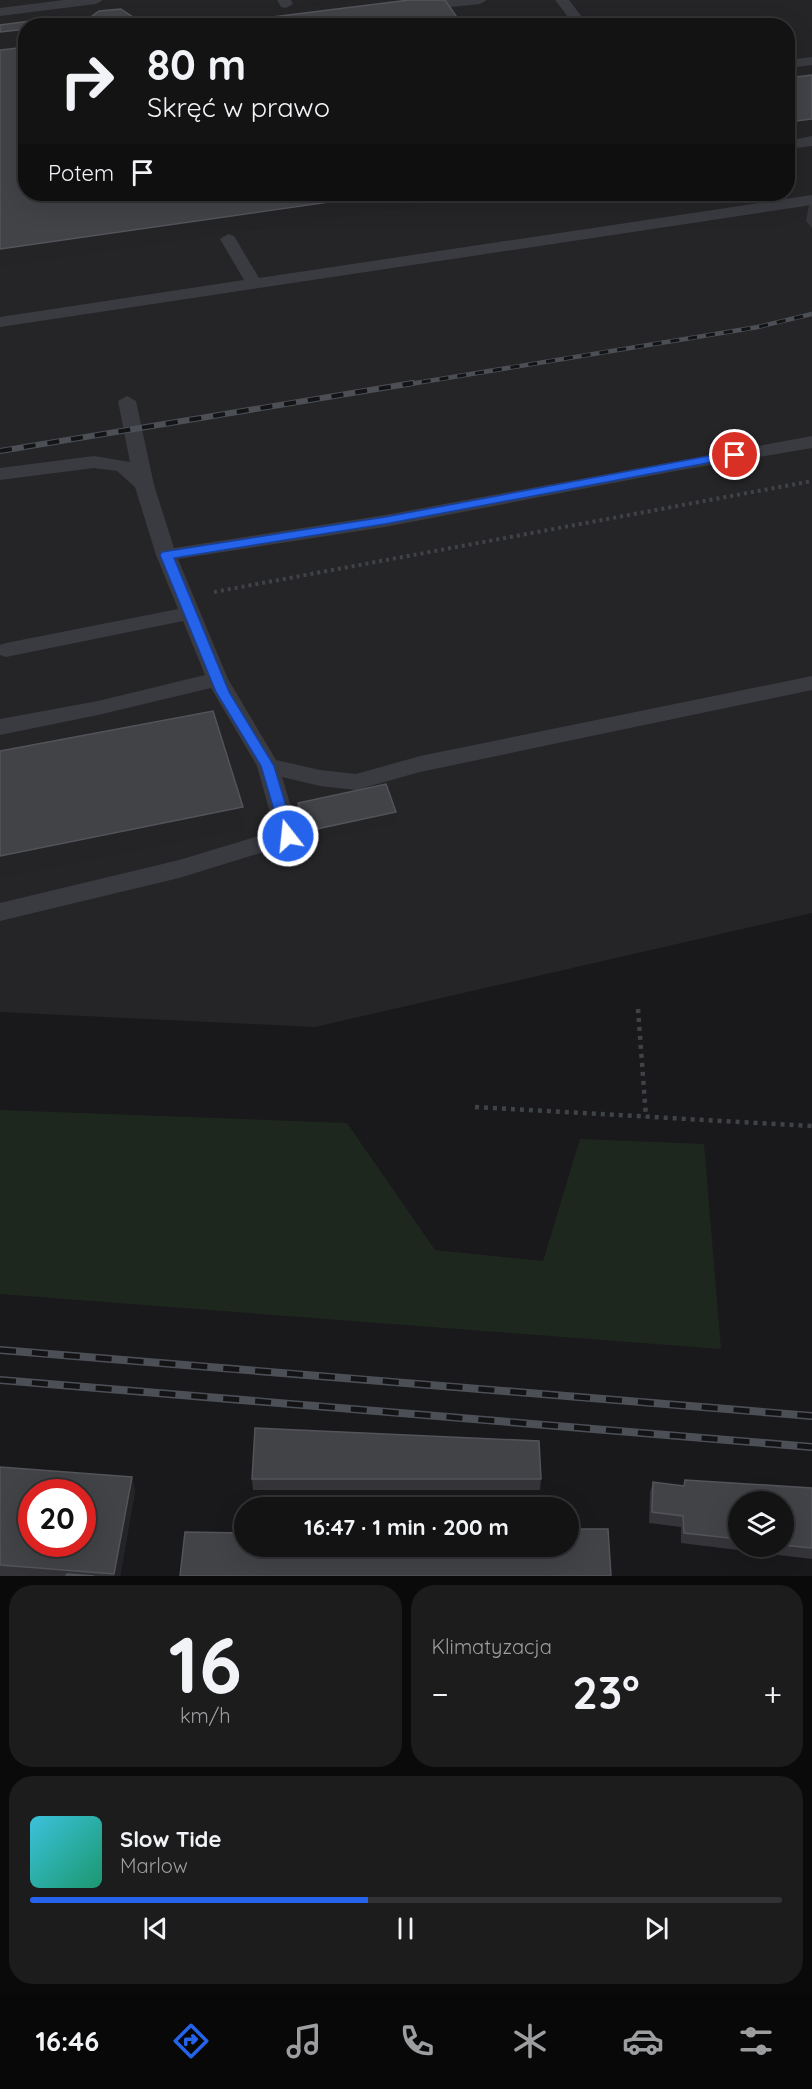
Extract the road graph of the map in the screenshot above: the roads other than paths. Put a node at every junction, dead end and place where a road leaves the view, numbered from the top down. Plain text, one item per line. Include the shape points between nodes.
1 (96, 0) edge
2 (439, 0) edge
3 (480, 0) edge
4 (562, 0) edge
5 (47, 3) edge
6 (0, 12) edge
7 (576, 18) edge
8 (812, 61) edge
9 (795, 63) edge
10 (812, 141) edge
11 (795, 144) edge
12 (812, 200) edge
13 (228, 239) edge
14 (254, 284) junction
15 (0, 303) edge
16 (3, 322) edge
17 (127, 401) dead end
18 (812, 442) edge
19 (0, 474) edge
20 (144, 485) junction
21 (166, 555) junction
22 (187, 605) junction
23 (6, 650) dead end
24 (217, 680) junction
25 (812, 683) edge
26 (0, 727) edge
27 (268, 766) junction
28 (0, 912) edge

1 - 5 lane
2 - 3 lane via 442,4
4 - 7 lane
5 - 6 lane
8 - 9 lane
10 - 11 lane
12 - 14 lane
13 - 14 lane
14 - 16 lane
15 - 16 lane
17 - 20 lane
18 - 21 lane via 385,520
19 - 20 lane via 94,462 123,466
20 - 21 lane
21 - 22 lane
22 - 23 lane
22 - 24 lane
24 - 26 lane
24 - 27 lane
25 - 27 lane via 420,764 356,782
27 - 28 lane via 288,836 179,869

